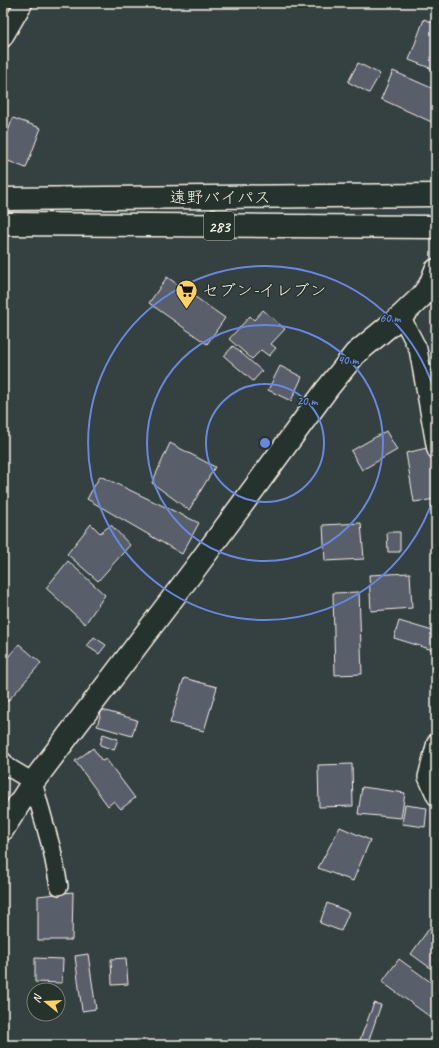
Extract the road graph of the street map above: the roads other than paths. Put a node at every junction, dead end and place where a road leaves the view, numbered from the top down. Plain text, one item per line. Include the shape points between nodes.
1 (24, 3) edge
2 (3, 39) edge
3 (436, 195) edge
4 (3, 199) edge
5 (3, 224) edge
6 (436, 227) edge
7 (436, 270) edge
8 (401, 316) junction
9 (436, 450) edge
10 (436, 742) edge
11 (3, 761) edge
12 (33, 782) junction
13 (436, 797) edge
14 (3, 829) edge
15 (59, 886) dead end

1 - 2 street
3 - 4 main road, 遠野バイパス / 283
5 - 6 main road, 遠野バイパス / 283
7 - 8 main road via 422,296
8 - 9 street via 418,349
8 - 12 main road via 355,354 327,389
10 - 13 street via 428,777
11 - 12 street via 8,767
12 - 14 main road
12 - 15 street

